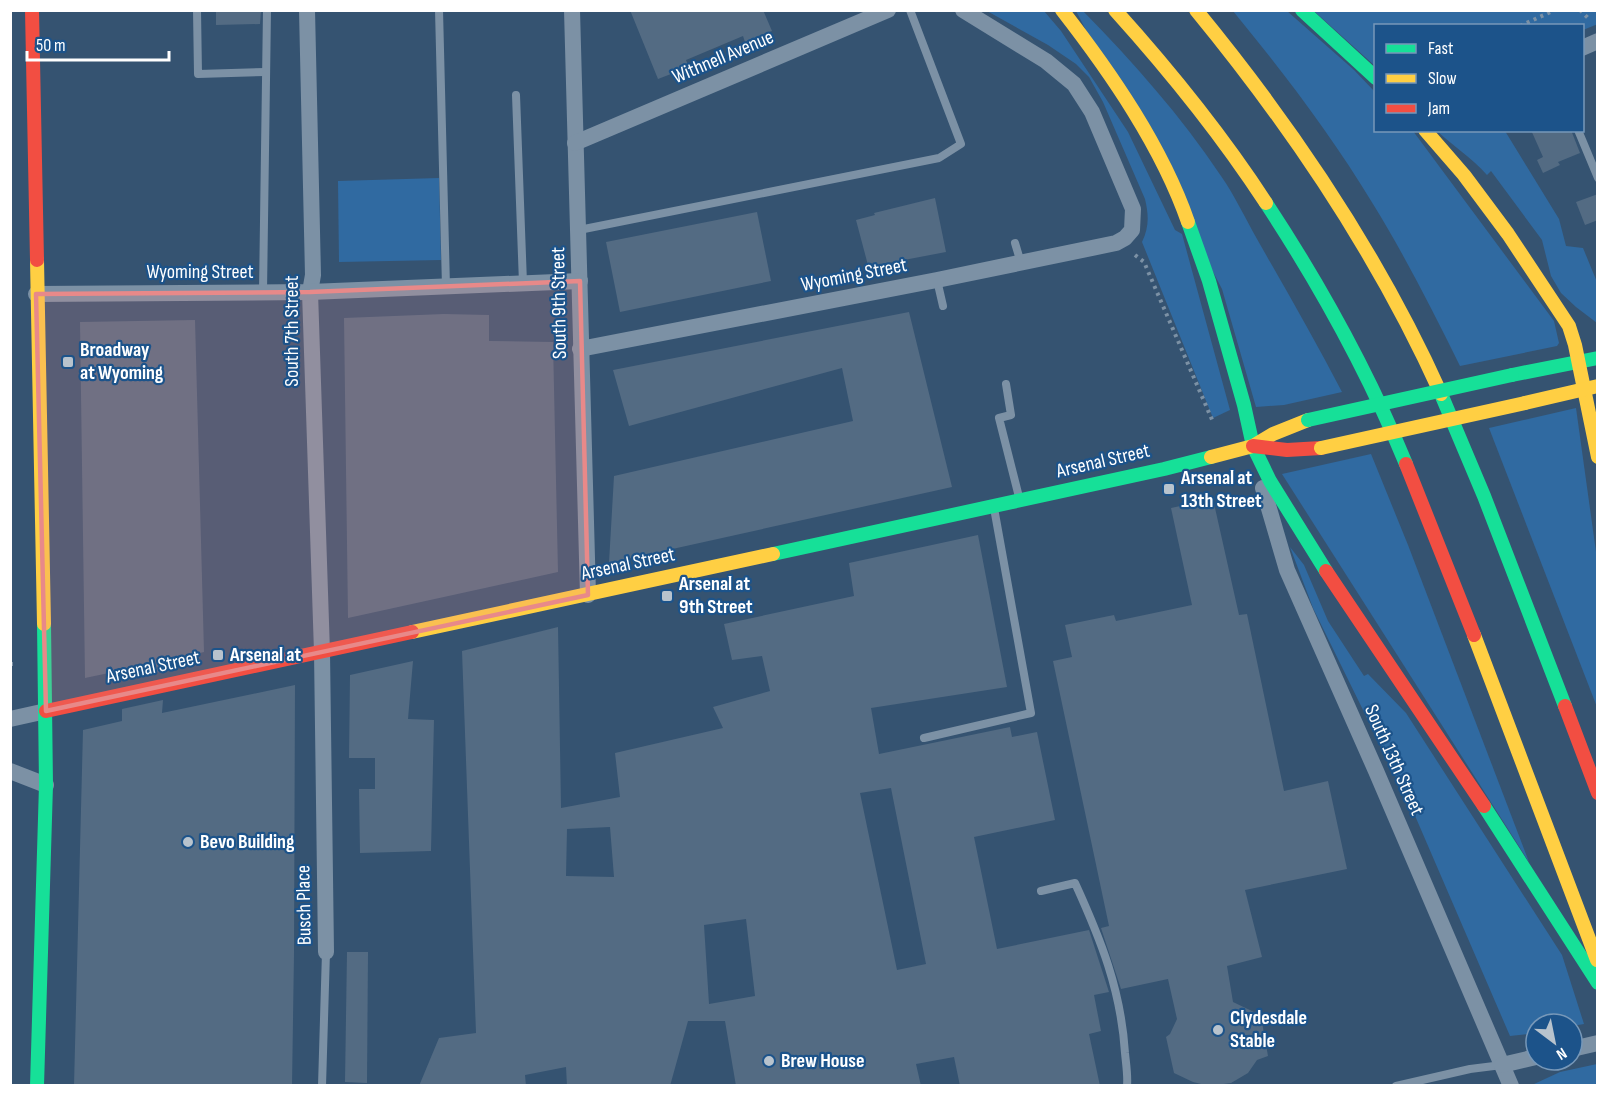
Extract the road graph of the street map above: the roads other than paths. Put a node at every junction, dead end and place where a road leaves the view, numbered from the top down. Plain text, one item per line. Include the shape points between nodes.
1 (32, 10) edge
2 (197, 10) edge
3 (267, 10) edge
4 (307, 10) edge
5 (439, 10) edge
6 (572, 10) edge
7 (888, 10) edge
8 (910, 10) edge
9 (963, 10) edge
10 (1062, 10) edge
11 (1115, 10) edge
12 (1196, 10) edge
13 (1302, 10) edge
14 (1598, 41) edge
15 (1584, 47) edge
16 (266, 72) junction
17 (1374, 76) edge
18 (516, 95) dead end
19 (1427, 132) edge
20 (1579, 132) edge
21 (575, 143) junction
22 (1598, 178) edge
23 (579, 230) junction
24 (1015, 243) dead end
25 (1021, 263) junction
26 (580, 280) junction
27 (937, 280) junction
28 (523, 283) junction
29 (446, 287) junction
30 (263, 292) junction
31 (310, 292) junction
32 (36, 294) junction
33 (943, 306) dead end
34 (580, 349) junction
35 (1598, 358) edge
36 (1578, 360) junction
37 (1006, 384) dead end
38 (1591, 388) edge
39 (1253, 447) junction
40 (1598, 457) edge
41 (1020, 501) junction
42 (994, 507) junction
43 (588, 595) junction
44 (322, 652) junction
45 (46, 711) junction
46 (10, 719) edge
47 (924, 738) dead end
48 (10, 771) edge
49 (46, 785) junction
50 (1598, 793) edge
51 (1041, 891) dead end
52 (326, 952) joint
53 (1598, 961) edge
54 (1598, 983) edge
55 (1524, 1060) edge
56 (1502, 1065) junction
57 (37, 1086) edge
58 (322, 1086) edge
59 (1126, 1086) edge
60 (1396, 1086) edge
61 (1510, 1086) edge

1 - 32 main road
2 - 16 lane via 198,74
3 - 16 lane
4 - 31 street, South 7th Street via 313,275
5 - 29 lane
6 - 21 street, South 9th Street
7 - 21 street, Withnell Avenue
8 - 23 lane via 961,144 939,158
9 - 25 street, Wyoming Street via 1046,61 1074,84 1092,112 1133,208 1131,230 1116,243
10 - 39 main road via 1127,103 1181,201 1209,281
11 - 53 main road via 1191,99 1253,184 1308,270 1358,360 1442,552
12 - 50 main road via 1264,95 1323,179 1425,358 1488,505
13 - 17 main road
14 - 15 street
16 - 30 lane
18 - 28 lane
19 - 36 main road via 1509,234 1565,319
20 - 22 lane
21 - 23 street, South 9th Street
23 - 26 street, South 9th Street
24 - 25 lane
25 - 27 street, Wyoming Street
26 - 28 street, Wyoming Street
26 - 34 street, South 9th Street
27 - 33 lane
27 - 34 street, Wyoming Street
28 - 29 street, Wyoming Street
29 - 31 street, Wyoming Street
30 - 31 street, Wyoming Street
30 - 32 street, Wyoming Street
31 - 44 street, South 7th Street
32 - 45 main road
34 - 43 street, South 9th Street
35 - 36 main road, Arsenal Street
36 - 38 main road
36 - 39 main road, Arsenal Street, bridge via 1308,420
37 - 41 lane via 1011,415 999,418
38 - 39 main road, Arsenal Street, bridge via 1321,448 1277,451
38 - 40 main road
39 - 41 main road, Arsenal Street
39 - 54 main road via 1296,527 1460,768
39 - 56 street, South 13th Street via 1287,570
41 - 42 main road, Arsenal Street
42 - 43 main road, Arsenal Street
42 - 47 lane via 1031,713
43 - 44 main road, Arsenal Street
44 - 45 main road, Arsenal Street
44 - 52 street, Busch Place
45 - 46 street, Arsenal Street
45 - 49 main road
48 - 49 street
49 - 57 main road
51 - 59 lane via 1075,883 1084,902 1120,1003
52 - 58 lane, Busch Place
55 - 56 street
56 - 60 lane
56 - 61 street, South 13th Street

